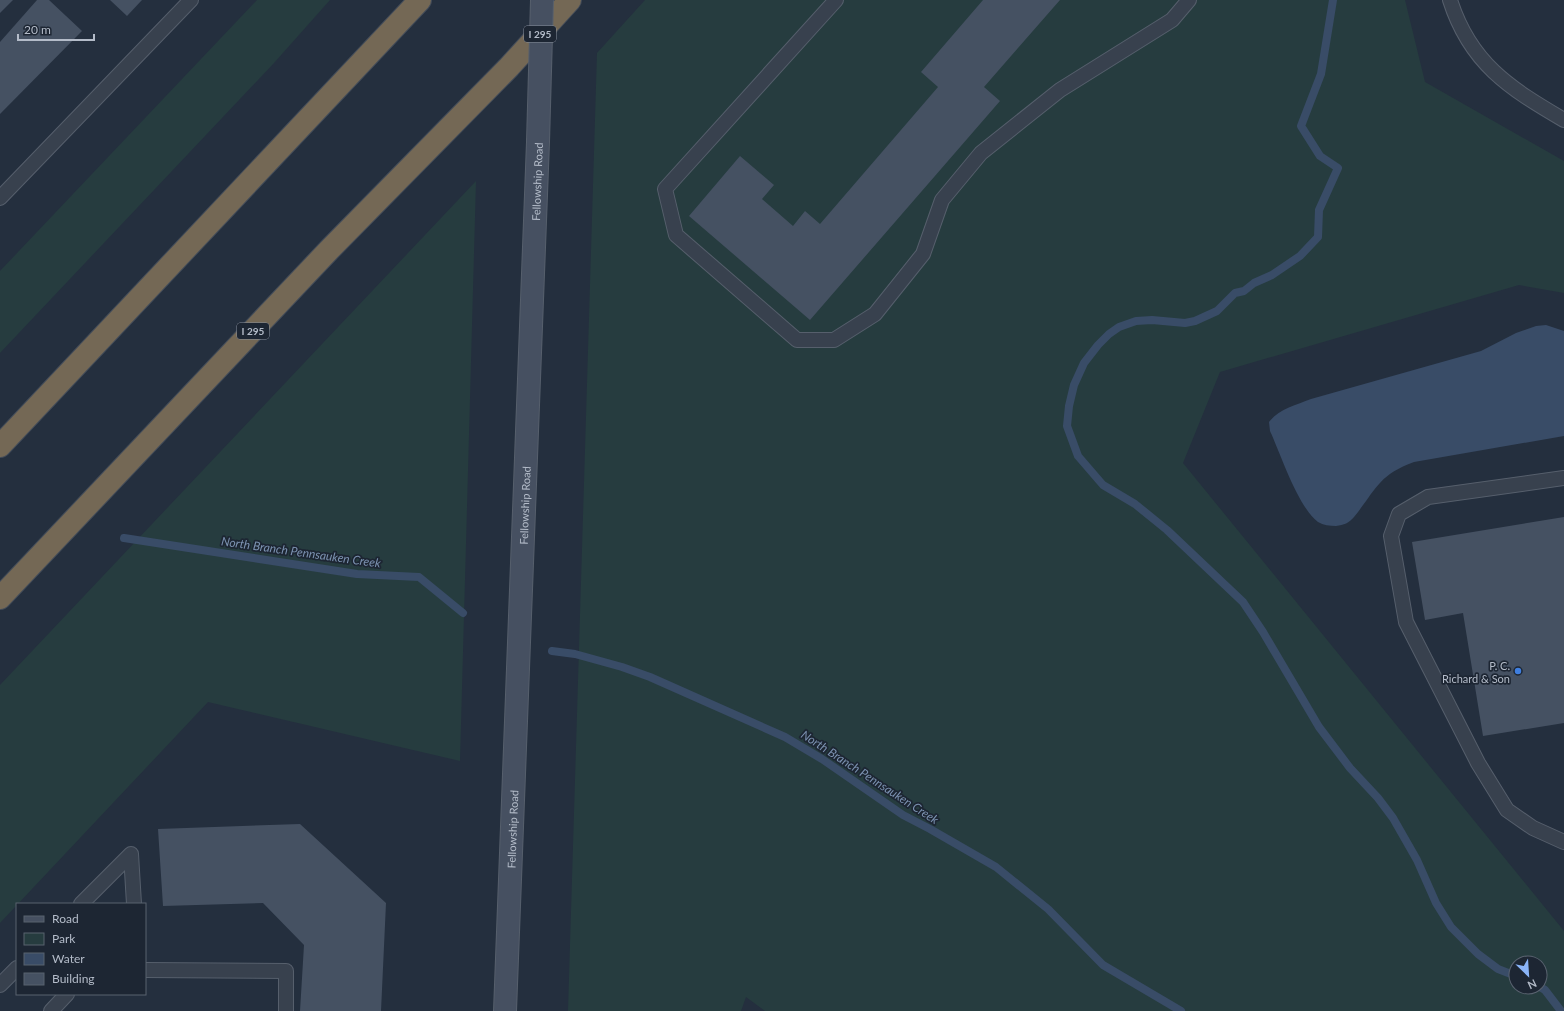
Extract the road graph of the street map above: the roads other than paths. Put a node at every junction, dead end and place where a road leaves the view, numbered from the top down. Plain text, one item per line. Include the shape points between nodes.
1 (192, 0) edge
2 (420, 0) edge
3 (542, 0) edge
4 (570, 0) edge
5 (836, 0) edge
6 (1189, 0) edge
7 (1450, 0) edge
8 (1564, 120) edge
9 (0, 198) edge
10 (0, 446) edge
11 (1564, 478) edge
12 (0, 598) edge
13 (1564, 842) edge
14 (82, 903) edge
15 (134, 903) edge
16 (16, 969) edge
17 (146, 970) edge
18 (0, 985) edge
19 (66, 995) edge
20 (51, 1011) edge
21 (286, 1011) edge
22 (505, 1011) edge

1 - 9 lane
2 - 10 highway
3 - 22 street, Fellowship Road, bridge
4 - 12 highway, I 295 via 509,67 329,250
5 - 6 lane via 665,189 676,235 797,340 834,340 875,314 923,254 942,200 981,153 1060,90 1172,20
7 - 8 lane via 1456,18 1479,57 1502,81
11 - 13 lane via 1428,497 1399,514 1391,536 1406,622 1478,763 1507,810 1533,828
14 - 15 lane via 131,854
16 - 18 lane
17 - 21 lane via 286,971
19 - 20 lane

